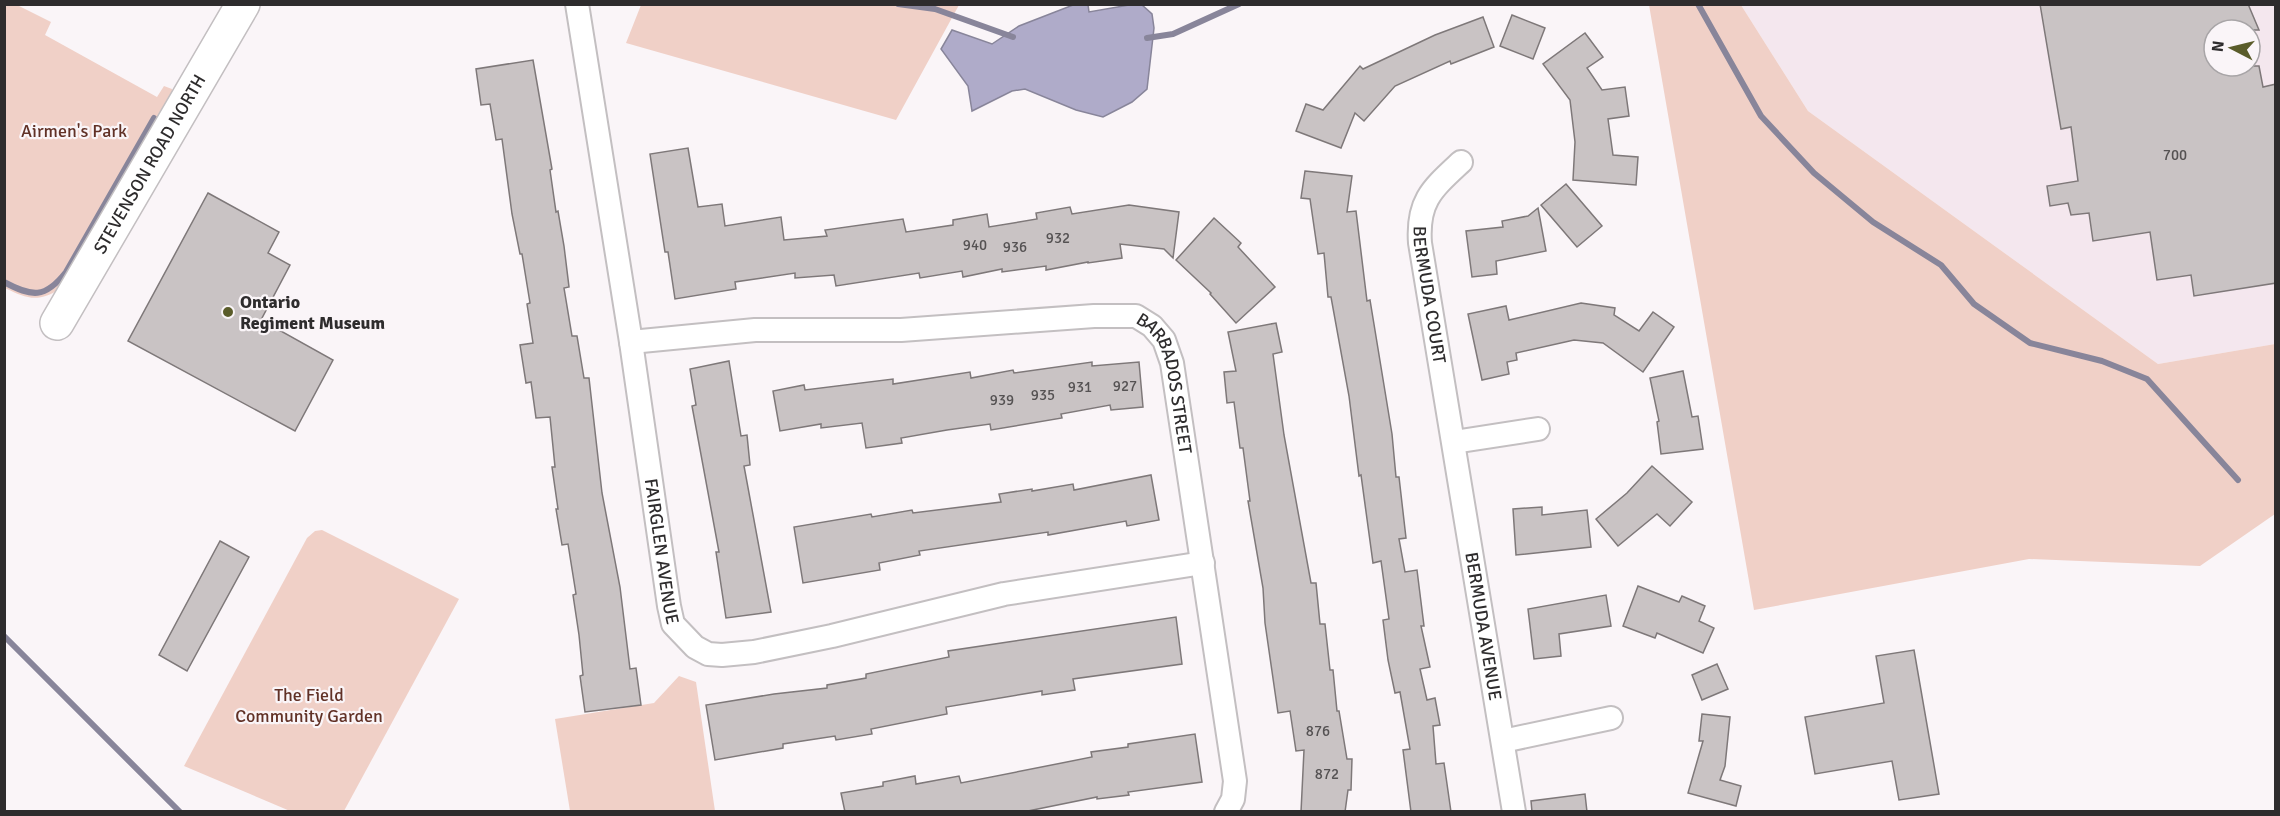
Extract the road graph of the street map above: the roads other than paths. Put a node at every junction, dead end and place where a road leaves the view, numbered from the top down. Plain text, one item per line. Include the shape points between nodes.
1 (243, 4) edge
2 (578, 4) edge
3 (1461, 162) dead end
4 (57, 323) dead end
5 (632, 342) junction
6 (1538, 429) dead end
7 (1454, 442) junction
8 (1203, 563) junction
9 (1611, 718) dead end
10 (1503, 741) junction
11 (1226, 812) edge
12 (1514, 812) edge

1 - 4 street, STEVENSON ROAD NORTH
2 - 5 street, FAIRGLEN AVENUE
3 - 7 street, BERMUDA COURT via 1431,193 1422,208 1419,225
5 - 8 street, BARBADOS STREET via 755,330 901,330 1136,316 1164,340 1172,363
5 - 8 street, FAIRGLEN AVENUE via 673,624 695,647 708,654 753,652 1004,594
6 - 7 street
7 - 10 street, BERMUDA AVENUE
8 - 11 street, BARBADOS STREET via 1235,781
9 - 10 street
10 - 12 street, BERMUDA AVENUE

